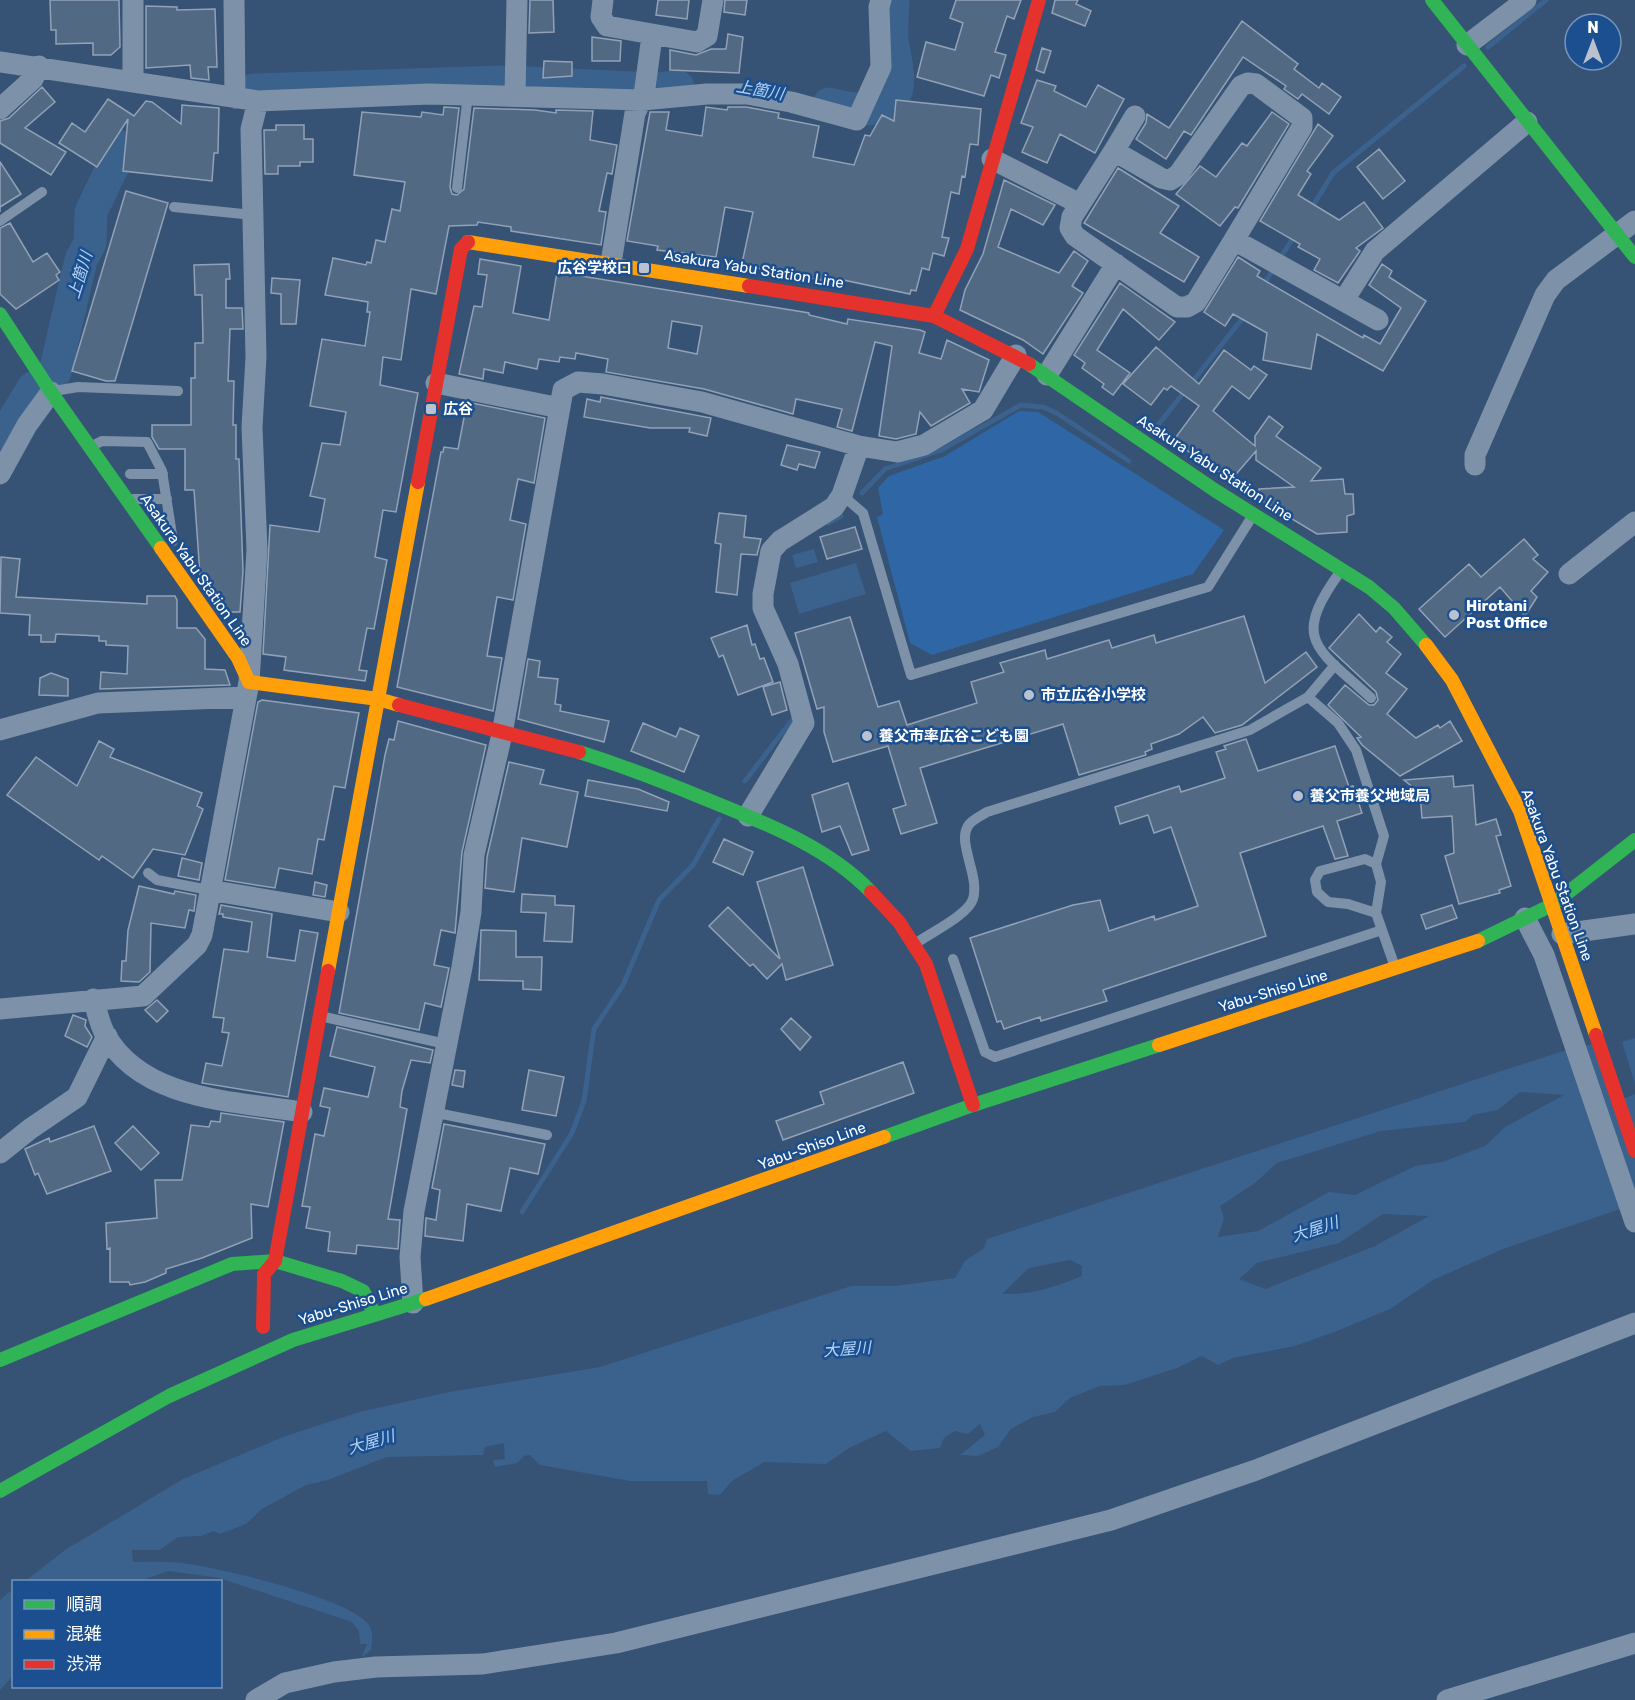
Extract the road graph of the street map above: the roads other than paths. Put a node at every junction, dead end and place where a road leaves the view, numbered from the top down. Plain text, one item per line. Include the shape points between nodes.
1 (133, 0) edge
2 (234, 0) edge
3 (517, 0) edge
4 (603, 0) edge
5 (713, 0) edge
6 (882, 0) edge
7 (1039, 0) edge
8 (1432, 0) edge
9 (1526, 0) edge
10 (652, 36) junction
11 (1467, 45) junction
12 (0, 62) edge
13 (39, 66) junction
14 (134, 81) junction
15 (644, 93) junction
16 (468, 94) junction
17 (515, 95) junction
18 (235, 98) junction
19 (258, 101) junction
20 (0, 109) edge
21 (1135, 116) dead end
22 (1527, 122) junction
23 (1114, 151) junction
24 (992, 159) junction
25 (457, 188) dead end
26 (42, 192) dead end
27 (1080, 204) junction
28 (174, 207) dead end
29 (253, 215) junction
30 (0, 221) edge
31 (1635, 222) edge
32 (1618, 236) junction
33 (1234, 240) junction
34 (1635, 257) edge
35 (611, 263) junction
36 (1116, 264) junction
37 (1344, 300) junction
38 (0, 314) edge
39 (934, 316) junction
40 (1378, 320) dead end
41 (1016, 355) junction
42 (1047, 375) junction
43 (436, 383) junction
44 (178, 391) dead end
45 (51, 392) junction
46 (560, 408) junction
47 (859, 446) junction
48 (90, 447) junction
49 (1475, 465) dead end
50 (0, 474) edge
51 (130, 474) dead end
52 (163, 474) junction
53 (842, 495) junction
54 (126, 499) junction
55 (167, 499) junction
56 (1253, 514) junction
57 (1635, 522) edge
58 (173, 541) dead end
59 (1342, 569) junction
60 (1569, 574) dead end
61 (1335, 665) junction
62 (247, 690) junction
63 (1308, 697) junction
64 (1371, 698) dead end
65 (378, 699) junction
66 (0, 730) edge
67 (502, 734) junction
68 (748, 816) junction
69 (1635, 840) edge
70 (1376, 864) junction
71 (148, 873) dead end
72 (209, 890) junction
73 (1552, 905) junction
74 (339, 912) junction
75 (1376, 913) junction
76 (1525, 918) junction
77 (1635, 924) edge
78 (1382, 930) junction
79 (1564, 941) junction
80 (915, 944) junction
81 (953, 959) dead end
82 (1396, 970) junction
83 (93, 999) junction
84 (0, 1009) edge
85 (320, 1016) junction
86 (107, 1036) junction
87 (446, 1044) junction
88 (973, 1105) junction
89 (302, 1112) junction
90 (432, 1112) junction
91 (547, 1135) dead end
92 (1635, 1151) edge
93 (0, 1154) edge
94 (1635, 1222) edge
95 (275, 1261) junction
96 (413, 1303) junction
97 (375, 1315) junction
98 (1635, 1323) edge
99 (263, 1327) dead end
100 (0, 1360) edge
101 (0, 1491) edge
102 (1635, 1643) edge
103 (256, 1700) edge
104 (1447, 1700) edge

1 - 14 street
2 - 18 street
3 - 17 street
4 - 10 street via 601,17 607,26
5 - 10 street via 707,36 697,42
6 - 15 street via 881,67 857,120 747,94
7 - 24 main road
8 - 11 main road
9 - 11 street
10 - 15 street
11 - 22 main road
12 - 13 street
13 - 14 street
13 - 20 street via 33,79
14 - 18 street
15 - 17 street
15 - 35 street via 635,113
16 - 17 street
16 - 19 street
16 - 25 lane
18 - 19 street
19 - 29 street via 251,129
21 - 23 street
22 - 32 main road
22 - 37 street via 1375,251
23 - 27 street
23 - 33 street via 1170,180 1178,175 1241,86 1248,82 1302,118 1302,127
24 - 27 street
24 - 39 main road via 967,249
26 - 30 lane
27 - 36 street via 1070,228 1075,236
28 - 29 lane
29 - 62 street via 256,357 252,427 257,550
31 - 32 street
32 - 34 main road
32 - 49 street via 1556,280 1545,295 1475,455
33 - 36 street via 1196,302 1187,308 1177,308
33 - 37 street
35 - 39 main road, Asakura Yabu Station Line
35 - 43 main road, Asakura Yabu Station Line via 470,240 461,249
36 - 42 street
37 - 40 street
38 - 45 main road, Asakura Yabu Station Line
39 - 41 main road, Asakura Yabu Station Line
41 - 42 main road, Asakura Yabu Station Line
41 - 47 street via 983,410 949,431 924,445 897,452
42 - 56 main road, Asakura Yabu Station Line
43 - 46 street
43 - 65 main road, Asakura Yabu Station Line
44 - 45 lane via 78,387
45 - 48 main road, Asakura Yabu Station Line
45 - 50 street
46 - 47 street via 563,390 578,382 603,384 702,402
46 - 67 street
47 - 53 street
48 - 52 lane via 102,441 147,442
48 - 54 main road, Asakura Yabu Station Line
51 - 52 lane
52 - 55 lane
53 - 56 lane via 863,513 911,675 1208,587
53 - 68 street via 834,507 780,541 771,551 763,608 788,664 804,723
54 - 55 lane
54 - 62 main road, Asakura Yabu Station Line via 238,658
55 - 58 lane
56 - 59 main road, Asakura Yabu Station Line
57 - 60 street
59 - 61 lane via 1313,617 1312,633
59 - 73 main road, Asakura Yabu Station Line via 1394,608 1452,680 1520,812
61 - 63 lane
61 - 64 lane
62 - 65 main road
62 - 66 street via 98,703
62 - 72 street
63 - 70 lane via 1338,723 1356,750 1384,836
63 - 80 lane via 1250,730 987,812 968,824 964,835 975,882 973,900 957,917
65 - 67 main road
65 - 74 main road, Asakura Yabu Station Line
67 - 68 main road via 605,759
67 - 87 street via 474,855 471,912
68 - 80 main road via 818,850 862,884
69 - 73 main road, Yabu-Shiso Line
70 - 75 lane via 1381,882
70 - 75 lane via 1365,859 1320,871 1315,880 1317,892 1328,902
71 - 72 lane via 157,880
72 - 74 street
72 - 83 street via 197,945 160,982 143,996
73 - 76 main road, Yabu-Shiso Line
73 - 79 main road, Asakura Yabu Station Line
74 - 85 main road, Asakura Yabu Station Line
75 - 78 lane
76 - 82 main road, Yabu-Shiso Line via 1464,947
76 - 94 street via 1544,955
77 - 79 street
78 - 81 lane via 995,1057 985,1052
78 - 82 lane
79 - 92 main road, Asakura Yabu Station Line
80 - 88 main road via 926,964
82 - 88 main road, Yabu-Shiso Line
83 - 84 street
83 - 86 street
85 - 87 lane
85 - 89 main road, Asakura Yabu Station Line
86 - 89 street via 129,1063 158,1083 196,1094
86 - 93 street via 77,1097
87 - 90 street
88 - 96 main road, Yabu-Shiso Line
89 - 95 main road, Asakura Yabu Station Line
90 - 91 lane
90 - 96 street via 412,1230
95 - 97 main road via 342,1281 363,1292
95 - 99 main road, Asakura Yabu Station Line via 264,1274
95 - 100 main road via 232,1264
96 - 97 main road, Yabu-Shiso Line
97 - 101 main road, Yabu-Shiso Line via 293,1340 169,1396
98 - 103 street via 1267,1466 1111,1520 616,1643 483,1664 334,1672 285,1683
102 - 104 street

